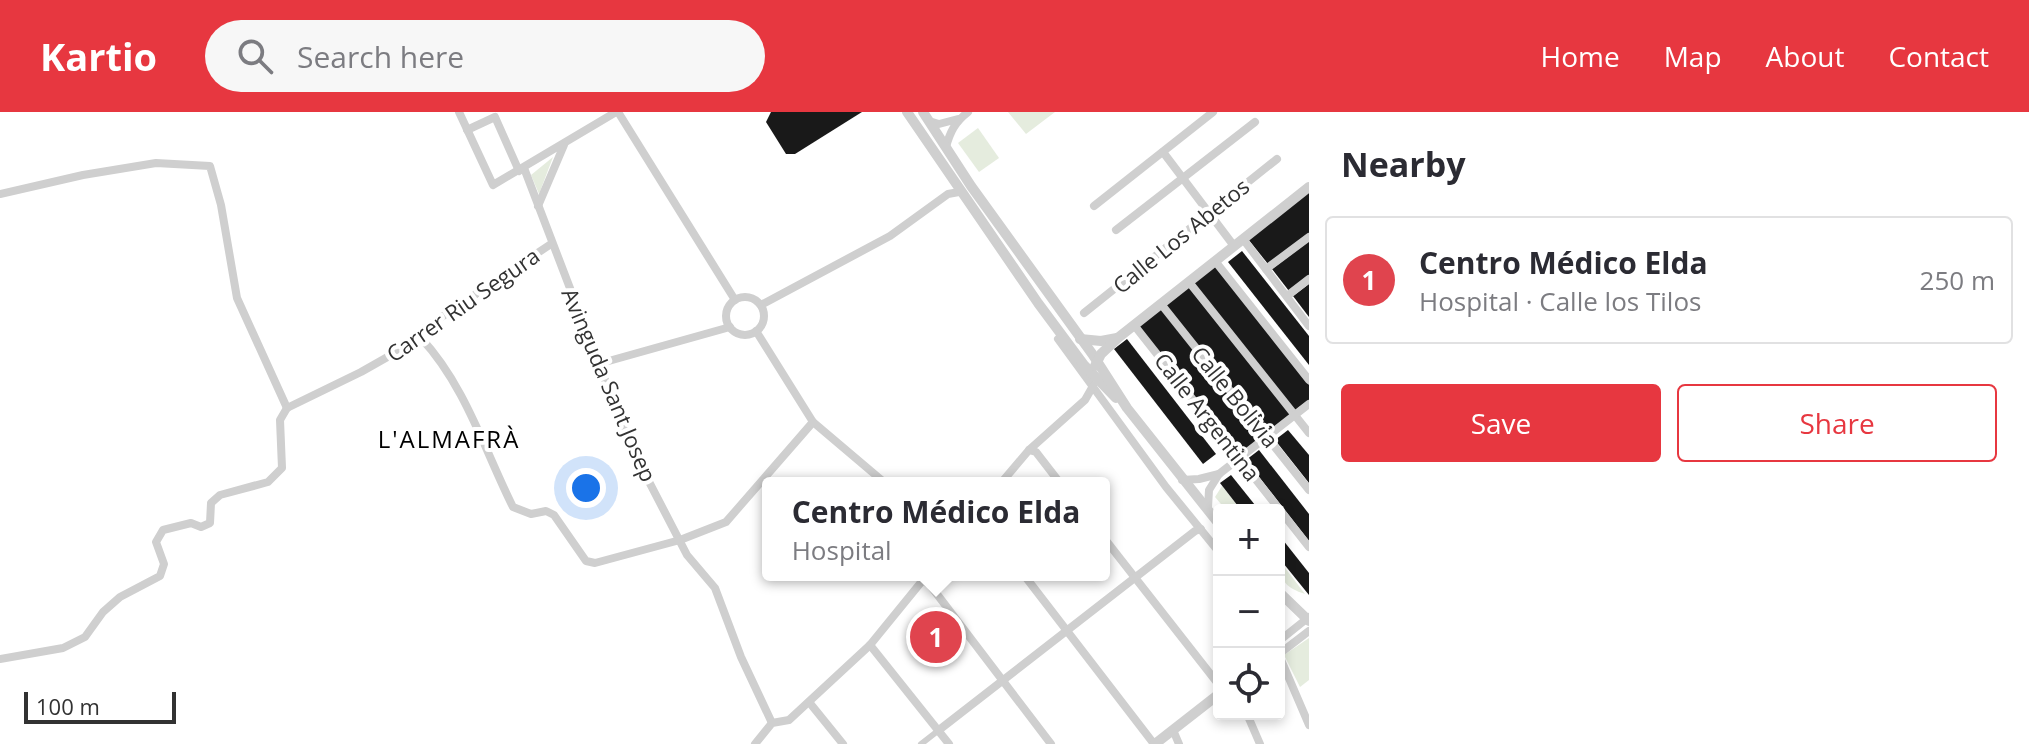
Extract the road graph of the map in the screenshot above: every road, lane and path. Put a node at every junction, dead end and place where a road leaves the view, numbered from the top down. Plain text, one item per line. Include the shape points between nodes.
1 (459, 112) edge
2 (617, 112) edge
3 (907, 112) edge
4 (968, 112) edge
5 (1213, 112) edge
6 (926, 117) edge
7 (959, 119) junction
8 (1255, 122) dead end
9 (467, 130) junction
10 (565, 144) junction
11 (946, 147) junction
12 (1163, 152) junction
13 (1277, 159) dead end
14 (521, 170) junction
15 (1183, 178) junction
16 (1309, 187) edge
17 (959, 192) junction
18 (0, 194) edge
19 (1094, 206) dead end
20 (537, 207) junction
21 (1209, 213) junction
22 (1116, 230) dead end
23 (1309, 237) edge
24 (1238, 242) junction
25 (551, 244) junction
26 (1215, 261) junction
27 (1266, 269) junction
28 (1309, 279) edge
29 (1189, 282) junction
30 (1287, 296) junction
31 (735, 300) junction
32 (1038, 303) junction
33 (1161, 304) junction
34 (761, 305) junction
35 (1084, 313) dead end
36 (1309, 324) edge
37 (1134, 325) junction
38 (730, 327) junction
39 (1057, 329) junction
40 (756, 331) junction
41 (1119, 337) junction
42 (421, 338) junction
43 (1080, 339) junction
44 (1097, 357) junction
45 (598, 364) junction
46 (1309, 380) edge
47 (1094, 381) junction
48 (1309, 404) edge
49 (287, 408) junction
50 (1127, 408) junction
51 (1295, 415) junction
52 (813, 422) junction
53 (1309, 433) edge
54 (1267, 437) junction
55 (1029, 450) junction
56 (1239, 458) junction
57 (1219, 474) junction
58 (765, 477) edge
59 (878, 477) edge
60 (1006, 477) edge
61 (1055, 477) edge
62 (1182, 480) junction
63 (762, 481) edge
64 (1309, 490) edge
65 (1208, 510) junction
66 (1213, 516) edge
67 (1201, 529) junction
68 (680, 540) junction
69 (1213, 544) edge
70 (1110, 546) edge
71 (1309, 547) edge
72 (1135, 578) junction
73 (922, 581) edge
74 (928, 581) edge
75 (1029, 581) edge
76 (1285, 598) edge
77 (1308, 619) edge
78 (1068, 631) junction
79 (1309, 631) edge
80 (1285, 637) edge
81 (870, 645) junction
82 (1285, 650) edge
83 (0, 659) edge
84 (1285, 669) edge
85 (1213, 677) edge
86 (1002, 681) junction
87 (1213, 699) edge
88 (809, 702) junction
89 (1250, 720) edge
90 (772, 723) junction
91 (1309, 725) edge
92 (939, 730) junction
93 (1173, 730) junction
94 (755, 744) edge
95 (843, 744) edge
96 (921, 744) edge
97 (949, 744) edge
98 (1051, 744) edge
99 (1155, 744) edge
100 (1179, 744) edge
101 (1260, 744) edge

1 - 9 street
2 - 10 street
2 - 31 street
3 - 17 street
4 - 7 street
5 - 12 street
6 - 7 street via 939,124
6 - 11 street
7 - 11 street
8 - 15 street
9 - 14 street, Avinguda Sant Josep via 495,117
9 - 14 street via 493,185
10 - 14 street
10 - 20 street
11 - 43 street
12 - 15 street
12 - 19 street
13 - 21 street, Calle Los Abetos
14 - 20 street, Avinguda Sant Josep
15 - 21 street
15 - 22 street
16 - 24 street
17 - 32 street
17 - 34 street via 948,194 890,236
18 - 49 street via 156,163 210,166 237,298
20 - 25 street, Avinguda Sant Josep
21 - 24 street
21 - 35 street, Calle Los Abetos
23 - 27 street
24 - 26 street
24 - 27 street
25 - 42 street, Carrer Riu Segura via 422,330
25 - 45 street, Avinguda Sant Josep
26 - 29 street
26 - 46 street
27 - 30 street
28 - 30 street
29 - 33 street
29 - 51 street
30 - 36 street
31 - 34 street via 746,297
31 - 38 street via 726,316
32 - 39 street
32 - 47 street via 1056,335
33 - 37 street
33 - 54 street, Calle Bolivia
34 - 40 street via 764,316
37 - 41 street
37 - 56 street, Calle Argentina
38 - 40 street via 745,335
38 - 45 street
39 - 44 street via 1078,351
39 - 47 street
40 - 52 street
41 - 43 street
41 - 44 street
42 - 49 street, Carrer Riu Segura
42 - 68 street via 463,400 513,507 554,515 586,561 595,563
43 - 44 street
44 - 47 street
44 - 50 street
45 - 68 street, Avinguda Sant Josep via 630,445
47 - 50 street
47 - 55 street via 1085,400
47 - 67 street
48 - 51 street
49 - 83 street via 280,420 282,468 268,482 220,495 211,503 210,523 163,530 156,542 164,564 160,576 120,597 85,637 63,648
50 - 62 street
51 - 53 street
51 - 54 street
52 - 58 street
52 - 59 street
54 - 56 street
54 - 64 street, Calle Bolivia
55 - 60 street
55 - 61 street
56 - 57 street
56 - 71 street, Calle Argentina
57 - 62 street
57 - 65 street via 1209,490
62 - 65 street
63 - 68 street via 726,522
65 - 66 street
67 - 69 street
67 - 72 street
68 - 90 street, Avinguda Sant Josep via 715,588
70 - 72 street
72 - 78 street
72 - 85 street
73 - 81 street
74 - 86 street
75 - 78 street
76 - 77 street
77 - 80 street
78 - 86 street
78 - 99 street
79 - 82 street
81 - 88 street
81 - 92 street
84 - 91 street
86 - 92 street
86 - 98 street
87 - 93 street
88 - 90 street via 789,720
88 - 95 street
89 - 101 street
90 - 94 street
92 - 96 street
92 - 97 street
93 - 99 street
93 - 100 street

